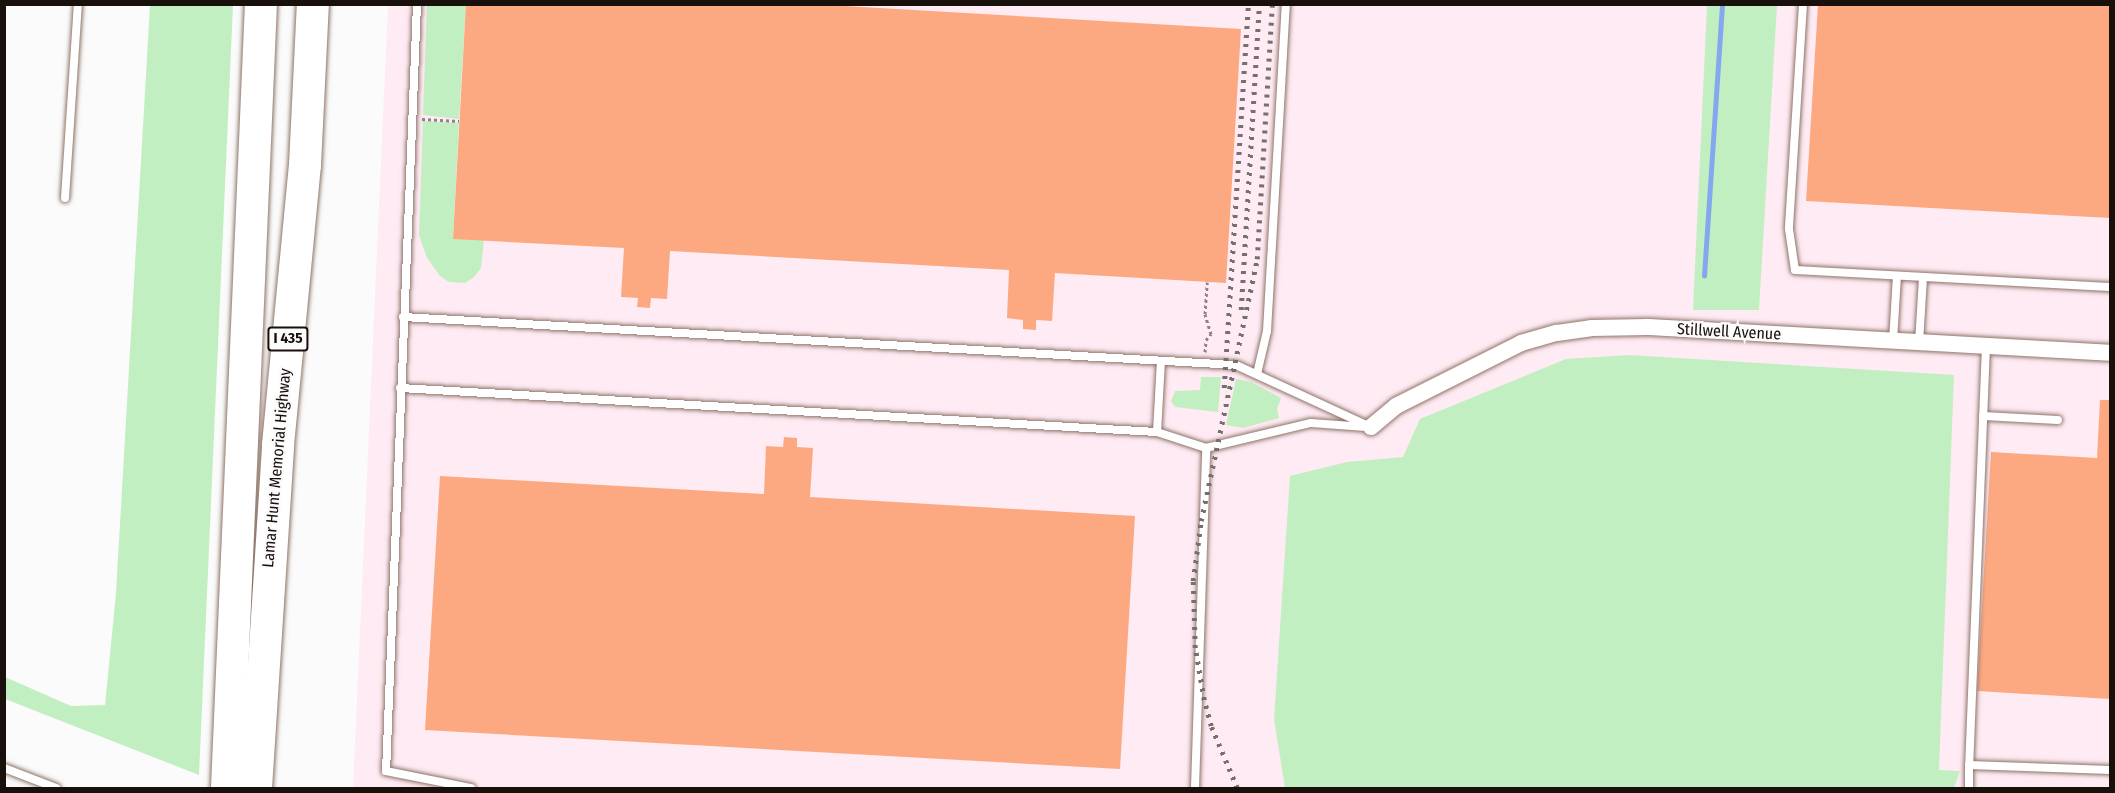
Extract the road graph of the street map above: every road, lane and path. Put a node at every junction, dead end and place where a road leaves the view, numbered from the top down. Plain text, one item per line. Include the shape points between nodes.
1 (78, 4) edge
2 (261, 4) edge
3 (313, 4) edge
4 (417, 4) edge
5 (1286, 4) edge
6 (1803, 4) edge
7 (412, 118) junction
8 (459, 121) dead end
9 (64, 198) dead end
10 (1897, 276) junction
11 (1923, 277) junction
12 (1207, 282) dead end
13 (2110, 287) edge
14 (403, 317) junction
15 (1893, 341) junction
16 (1919, 343) junction
17 (1986, 346) junction
18 (2110, 353) edge
19 (1161, 361) junction
20 (1204, 364) junction
21 (1257, 374) junction
22 (400, 388) junction
23 (1983, 416) junction
24 (2058, 420) dead end
25 (1371, 427) junction
26 (1157, 432) junction
27 (1206, 448) junction
28 (248, 672) junction
29 (1969, 765) junction
30 (4, 768) edge
31 (2110, 770) edge
32 (56, 789) edge
33 (227, 789) edge
34 (256, 789) edge
35 (471, 789) edge
36 (1194, 789) edge
37 (1969, 789) edge

1 - 9 lane
2 - 28 highway, Lamar Hunt Memorial Highway / I 435
3 - 28 highway, Lamar Hunt Memorial Highway / I 435 via 305,165 278,445
4 - 7 lane
5 - 21 lane via 1267,331
6 - 10 lane via 1789,230 1795,270
7 - 8 path
7 - 14 lane
10 - 11 lane
10 - 15 lane
11 - 13 lane
11 - 16 lane
12 - 20 path via 1205,314 1211,334 1206,340
14 - 19 lane
14 - 22 lane
15 - 16 street, Stillwell Avenue
15 - 25 street, Stillwell Avenue via 1648,327 1557,333 1521,343 1422,392 1396,406
16 - 17 street, Stillwell Avenue
17 - 18 street, Stillwell Avenue
17 - 23 lane
19 - 20 lane
19 - 26 lane
20 - 21 lane via 1236,365
21 - 25 lane
22 - 26 lane
22 - 35 lane via 386,771
23 - 24 lane
23 - 29 lane
25 - 27 lane via 1311,423
26 - 27 lane
27 - 36 lane
28 - 33 highway, Lamar Hunt Memorial Highway / I 435
28 - 34 highway, Lamar Hunt Memorial Highway / I 435
29 - 31 lane
29 - 37 lane
30 - 32 lane

